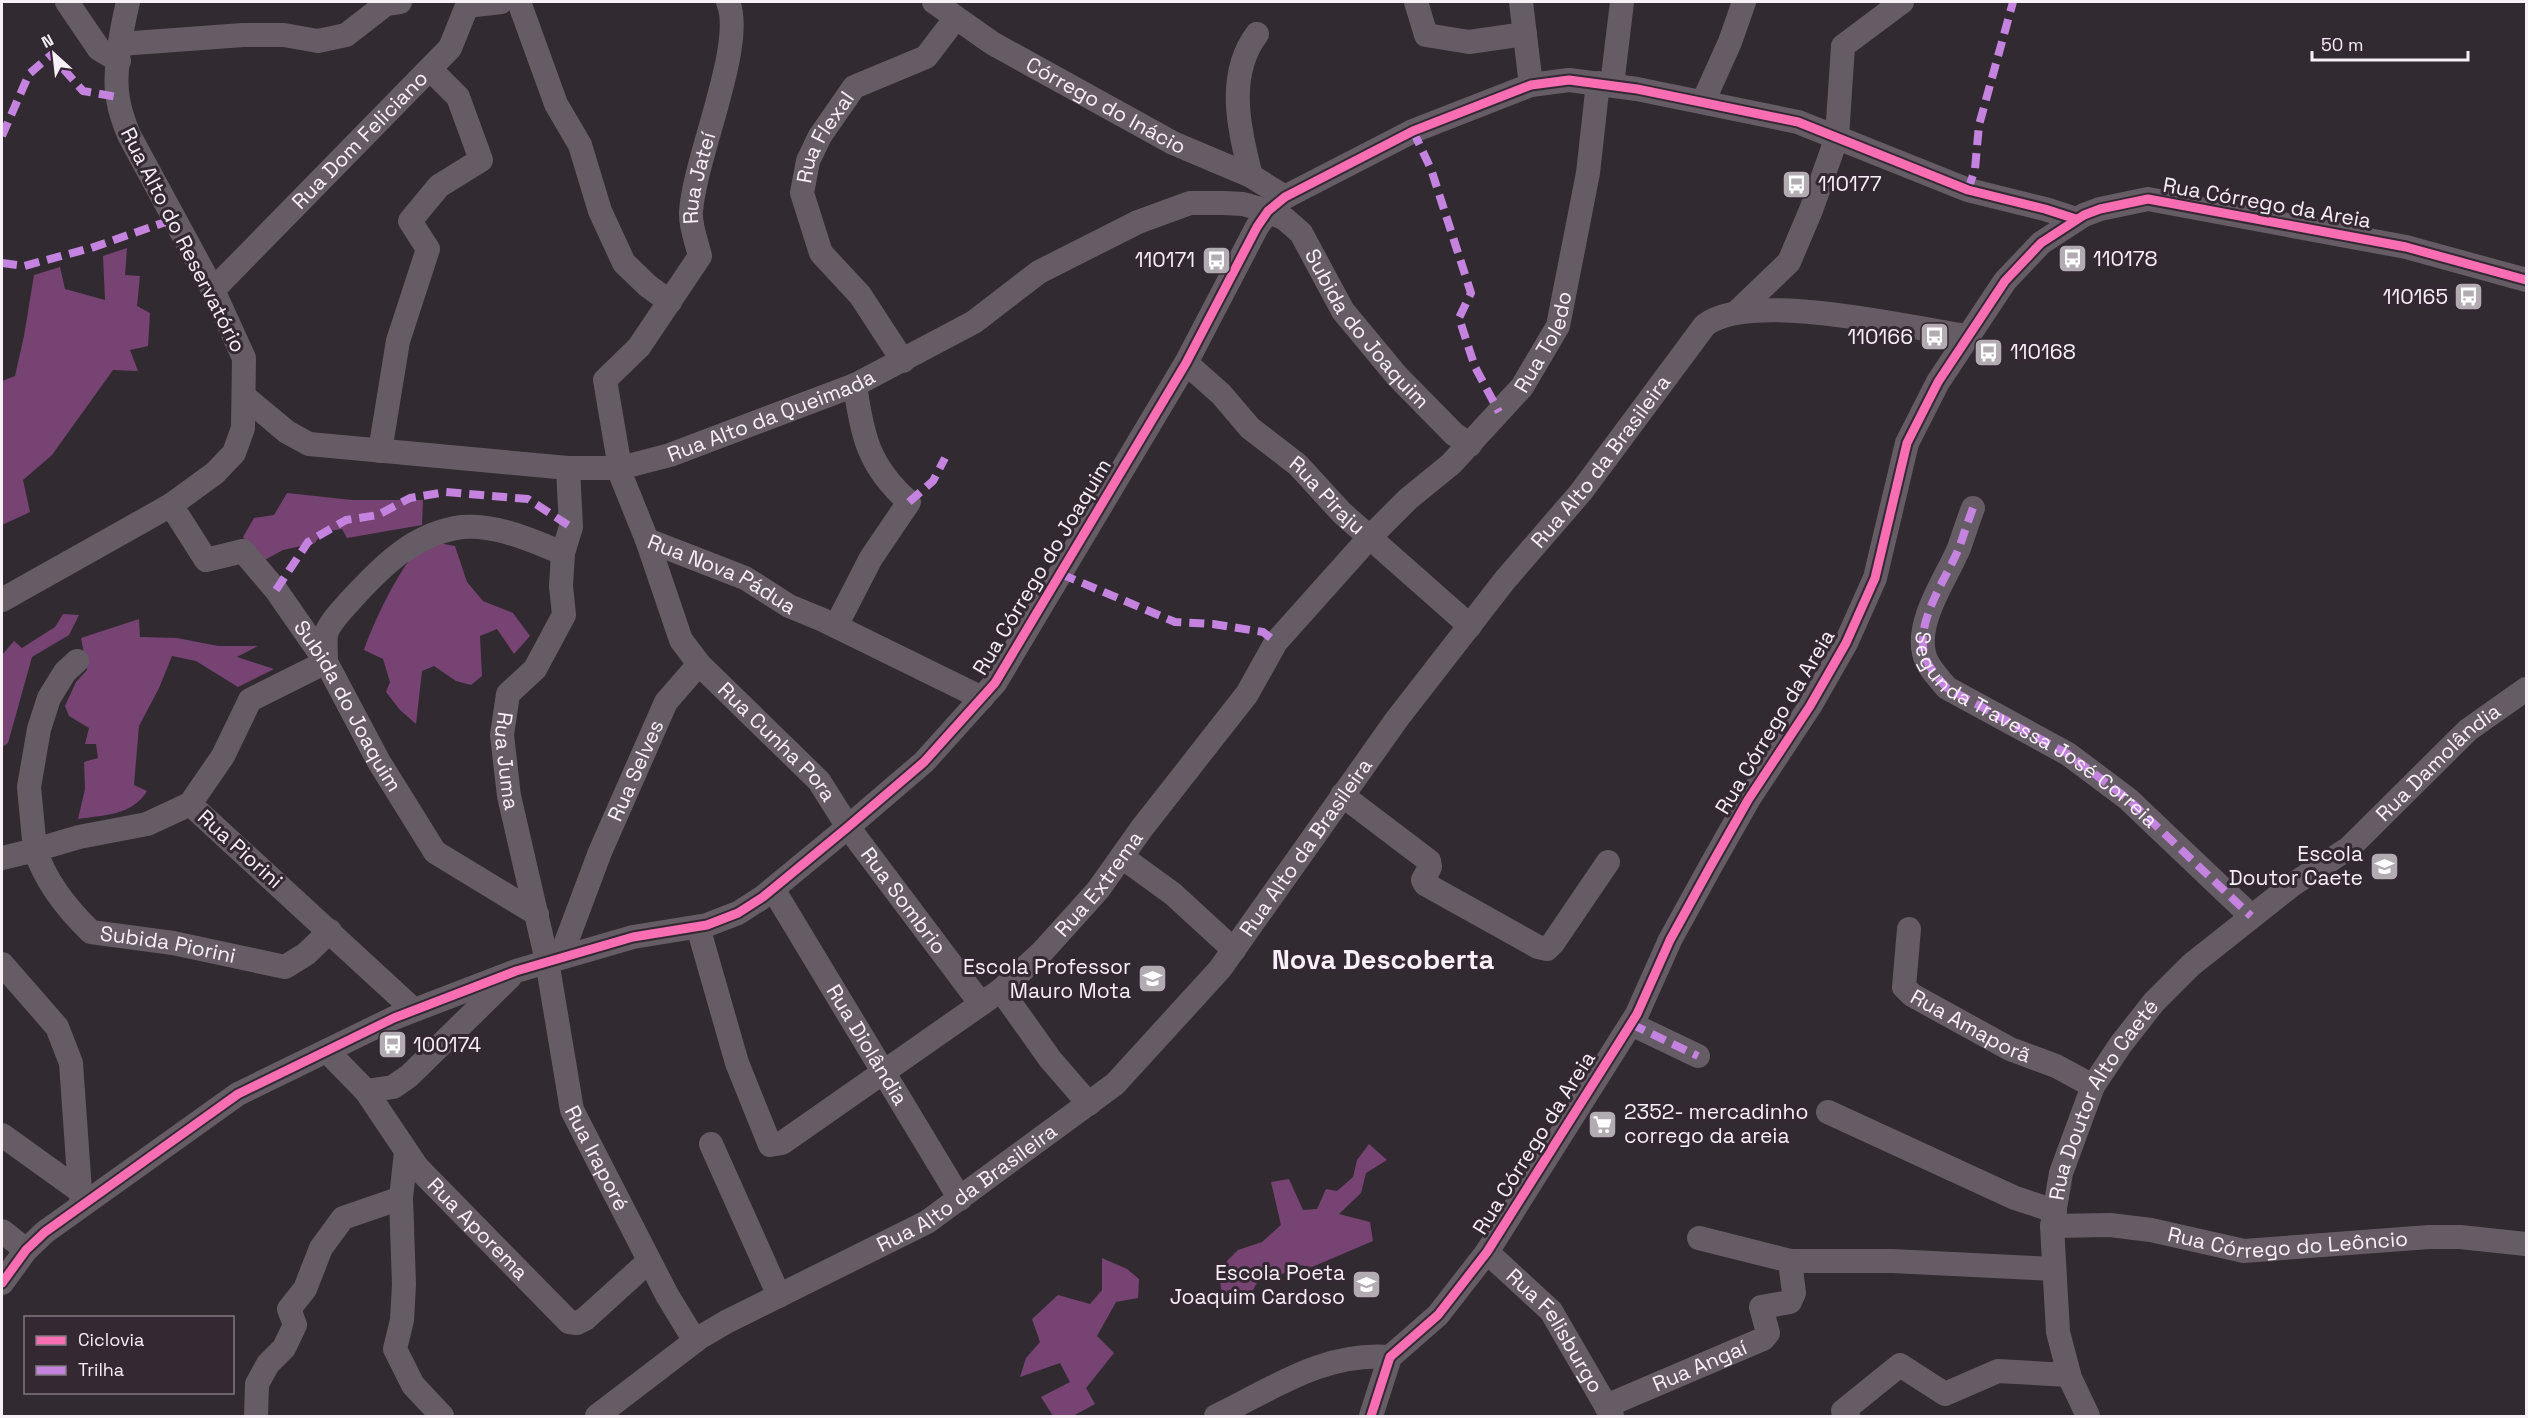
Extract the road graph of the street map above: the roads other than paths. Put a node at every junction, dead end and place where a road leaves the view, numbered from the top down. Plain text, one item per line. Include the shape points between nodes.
1 (67, 2) edge
2 (128, 2) edge
3 (400, 2) edge
4 (501, 2) edge
5 (519, 2) edge
6 (728, 2) edge
7 (934, 2) edge
8 (1416, 2) edge
9 (1521, 2) edge
10 (1622, 2) edge
11 (1744, 2) edge
12 (1902, 2) edge
13 (457, 4) edge
14 (955, 19) junction
15 (1257, 34) dead end
16 (1525, 34) junction
17 (120, 53) junction
18 (430, 69) junction
19 (1605, 84) junction
20 (1531, 85) junction
21 (1703, 102) junction
22 (1837, 137) junction
23 (1251, 176) junction
24 (1277, 204) junction
25 (2076, 219) junction
26 (2526, 280) edge
27 (213, 290) junction
28 (670, 302) junction
29 (1737, 312) junction
30 (1966, 336) junction
31 (903, 361) junction
32 (1186, 363) junction
33 (855, 385) junction
34 (245, 397) junction
35 (1470, 445) junction
36 (380, 451) junction
37 (568, 468) junction
38 (619, 468) junction
39 (171, 505) junction
40 (1973, 508) dead end
41 (1369, 538) junction
42 (647, 540) junction
43 (563, 553) junction
44 (2, 600) edge
45 (836, 626) junction
46 (1470, 626) junction
47 (77, 661) dead end
48 (326, 662) junction
49 (699, 664) junction
50 (2526, 689) edge
51 (982, 698) junction
52 (1342, 795) junction
53 (190, 804) junction
54 (848, 827) junction
55 (35, 850) junction
56 (1122, 856) junction
57 (2, 858) edge
58 (1608, 862) dead end
59 (2328, 864) joint
60 (773, 889) junction
61 (537, 914) junction
62 (2251, 916) junction
63 (698, 927) junction
64 (1909, 929) dead end
65 (330, 931) junction
66 (1234, 950) junction
67 (554, 959) junction
68 (2, 964) edge
69 (516, 971) junction
70 (1001, 990) junction
71 (981, 1004) junction
72 (414, 1011) junction
73 (1631, 1024) junction
74 (327, 1051) junction
75 (1698, 1056) dead end
76 (884, 1072) junction
77 (2093, 1086) junction
78 (366, 1091) junction
79 (1089, 1104) junction
80 (1828, 1112) dead end
81 (2, 1135) edge
82 (711, 1144) dead end
83 (406, 1152) junction
84 (81, 1197) junction
85 (401, 1198) junction
86 (960, 1199) junction
87 (2054, 1218) junction
88 (2, 1231) edge
89 (1699, 1238) dead end
90 (2526, 1244) edge
91 (26, 1250) junction
92 (1487, 1252) junction
93 (649, 1261) junction
94 (1790, 1261) junction
95 (2053, 1269) junction
96 (2, 1283) edge
97 (779, 1296) junction
98 (696, 1341) junction
99 (1390, 1357) junction
100 (2069, 1376) junction
101 (1609, 1411) edge
102 (256, 1416) edge
103 (442, 1416) edge
104 (597, 1416) edge
105 (1216, 1416) edge
106 (1371, 1416) edge
107 (1848, 1416) edge
108 (2088, 1416) edge

1 - 17 street via 99,49
2 - 17 street, Rua Alto do Reservatório
3 - 17 street via 386,4 346,35 318,41 254,35
4 - 13 street, Rua Dom Feliciano
5 - 28 street via 556,104 580,145 600,211 624,263
6 - 28 street, Rua Jateí via 730,50 697,171 691,214 700,256
7 - 14 street, Córrego do Inácio
8 - 16 street via 1426,34 1469,42
9 - 16 street
10 - 19 street, Rua Toledo
11 - 21 street
12 - 22 street via 1843,46
13 - 18 street, Rua Dom Feliciano via 450,48
14 - 23 street, Córrego do Inácio via 1173,143
14 - 31 street, Rua Flexal via 926,57 854,87 820,136 808,161 802,193 821,253 860,295
15 - 23 street via 1241,63 1238,99
16 - 20 street
17 - 27 street, Rua Alto do Reservatório via 117,97 129,135
18 - 27 street, Rua Dom Feliciano
18 - 36 street via 458,98 481,160 439,186 410,221 429,249 398,341
19 - 20 street via 1569,80
19 - 21 street
19 - 35 street, Rua Toledo via 1558,326 1522,387
20 - 24 street via 1413,131
21 - 22 street via 1798,122
22 - 25 street via 1968,190
22 - 29 street via 1789,262
23 - 24 street, Córrego do Inácio
24 - 31 street, Rua Alto da Queimada via 1190,203 1138,222 1039,272 974,322
24 - 32 street, Rua Córrego do Joaquim via 1257,227
24 - 35 street, Subida do Joaquim via 1285,219 1301,233 1343,311 1397,376
25 - 26 street, Rua Córrego da Areia via 2100,209 2148,199 2340,233
25 - 30 street, Rua Córrego da Areia via 2041,243 2004,281
27 - 34 street, Rua Alto do Reservatório via 244,358
28 - 38 street, Rua Jateí via 639,347 605,380
29 - 30 street, Rua Alto da Brasileira via 1804,311
29 - 46 street, Rua Alto da Brasileira via 1717,316 1692,339 1581,492
30 - 73 street, Rua Córrego da Areia via 1907,443 1875,578 1846,643 1725,839 1670,940
31 - 33 street, Rua Alto da Queimada
32 - 41 street, Rua Piraju via 1221,394 1250,428 1298,465
32 - 51 street, Rua Córrego do Joaquim via 995,683
33 - 38 street, Rua Alto da Queimada via 715,440
33 - 45 street via 862,434 878,469 909,502 872,558
34 - 36 street, Rua Alto da Queimada via 287,432 309,444
34 - 39 street, Rua Alto do Reservatório via 243,428 234,453 215,473
35 - 41 street, Rua Toledo
36 - 37 street, Rua Alto da Queimada
37 - 38 street, Rua Alto da Queimada
37 - 43 street, Rua Juma via 571,527
38 - 42 street, Rua Nova Pádua
39 - 44 street, Rua Alto do Reservatório
39 - 48 street, Subida do Joaquim via 206,560 243,551 276,590
40 - 62 street, Segunda Travessa José Correia via 1934,600 1923,637 1924,654 1939,678 1947,688 2068,754 2128,799
41 - 46 street, Rua Piraju
41 - 56 street, Rua Extrema via 1276,642 1247,694
42 - 45 street, Rua Nova Pádua via 745,578 789,606
42 - 49 street, Rua Cunha Pora via 681,639
43 - 48 street via 507,532 463,527 421,540 383,565 343,608 327,633
43 - 61 street, Rua Juma via 564,615 535,669 508,694 501,735 509,796
45 - 51 street, Rua Nova Pádua
46 - 52 street, Rua Alto da Brasileira
47 - 55 street, Subida Piorini via 49,698 39,729 29,787
48 - 53 street, Rua Piorini via 250,699 223,756
48 - 61 street, Subida do Joaquim via 379,762 435,852
49 - 54 street, Rua Cunha Pora via 819,780
49 - 67 street, Rua Selves via 666,702
50 - 59 street, Rua Damolândia via 2468,730 2377,823
51 - 54 street, Rua Córrego do Joaquim via 924,762
52 - 58 street via 1429,861 1425,884 1538,947 1547,949 1553,943
52 - 66 street, Rua Alto da Brasileira
53 - 55 street via 147,824
53 - 65 street, Rua Piorini
54 - 60 street, Rua Córrego do Joaquim
54 - 71 street, Rua Sombrio
55 - 57 street
55 - 65 street, Subida Piorini via 41,868 56,890 91,932 285,967
56 - 66 street via 1173,894
56 - 70 street, Rua Extrema via 1078,914
59 - 62 street, Rua Doutor Alto Caeté
60 - 63 street, Rua Córrego do Joaquim via 738,913
60 - 76 street, Rua Diolândia
61 - 67 street, Rua Juma
62 - 77 street, Rua Doutor Alto Caeté via 2191,965 2154,1002
63 - 67 street, Rua Córrego do Joaquim via 633,937
63 - 76 street, Rua Extrema via 737,1063 770,1145 782,1143
64 - 77 street, Rua Amaporã via 1904,987 1912,995 2010,1049 2056,1066
65 - 72 street, Rua Piorini
66 - 79 street, Rua Alto da Brasileira via 1152,1044
67 - 69 street, Rua Córrego do Joaquim
67 - 93 street, Rua Iraporé via 572,1110
68 - 84 street via 57,1027 71,1063
69 - 72 street, Rua Córrego do Joaquim
69 - 78 street via 409,1076 393,1087
70 - 71 street, Rua Extrema
70 - 79 street via 1050,1059
71 - 76 street, Rua Extrema
72 - 74 street, Rua Córrego do Joaquim
73 - 75 street
73 - 92 street, Rua Córrego da Areia
74 - 78 street, Rua Aporema
74 - 84 street, Rua Córrego do Joaquim via 238,1094
76 - 86 street, Rua Diolândia
77 - 87 street, Rua Doutor Alto Caeté via 2064,1164
78 - 83 street, Rua Aporema
79 - 86 street, Rua Alto da Brasileira
80 - 87 street, Rua Córrego do Leôncio
81 - 84 street
82 - 97 street
83 - 85 street
83 - 93 street, Rua Aporema via 569,1322 585,1319
84 - 91 street, Rua Córrego do Joaquim
85 - 102 street via 343,1218 321,1248 305,1289 289,1309 295,1325 288,1341 257,1384
85 - 103 street via 404,1285 395,1349 413,1386
86 - 97 street, Rua Alto da Brasileira via 927,1222
87 - 90 street, Rua Córrego do Leôncio via 2151,1230 2244,1251 2429,1237
87 - 95 street, Rua Doutor Alto Caeté
88 - 91 street
89 - 94 street
91 - 96 street, Rua Córrego do Joaquim
92 - 99 street, Rua Córrego da Areia via 1438,1315
92 - 101 street, Rua Felisburgo via 1551,1311
93 - 98 street, Rua Iraporé
94 - 95 street via 1892,1260
94 - 101 street, Rua Angaí via 1794,1293 1790,1302 1761,1307 1768,1333 1763,1338
95 - 100 street, Rua Doutor Alto Caeté via 2058,1332
97 - 98 street, Rua Alto da Brasileira
98 - 104 street, Rua Alto da Brasileira
99 - 105 street via 1364,1355 1335,1360 1276,1384
99 - 106 street
100 - 107 street via 1998,1371 1946,1394 1900,1365 1843,1411
100 - 108 street, Rua Doutor Alto Caeté

